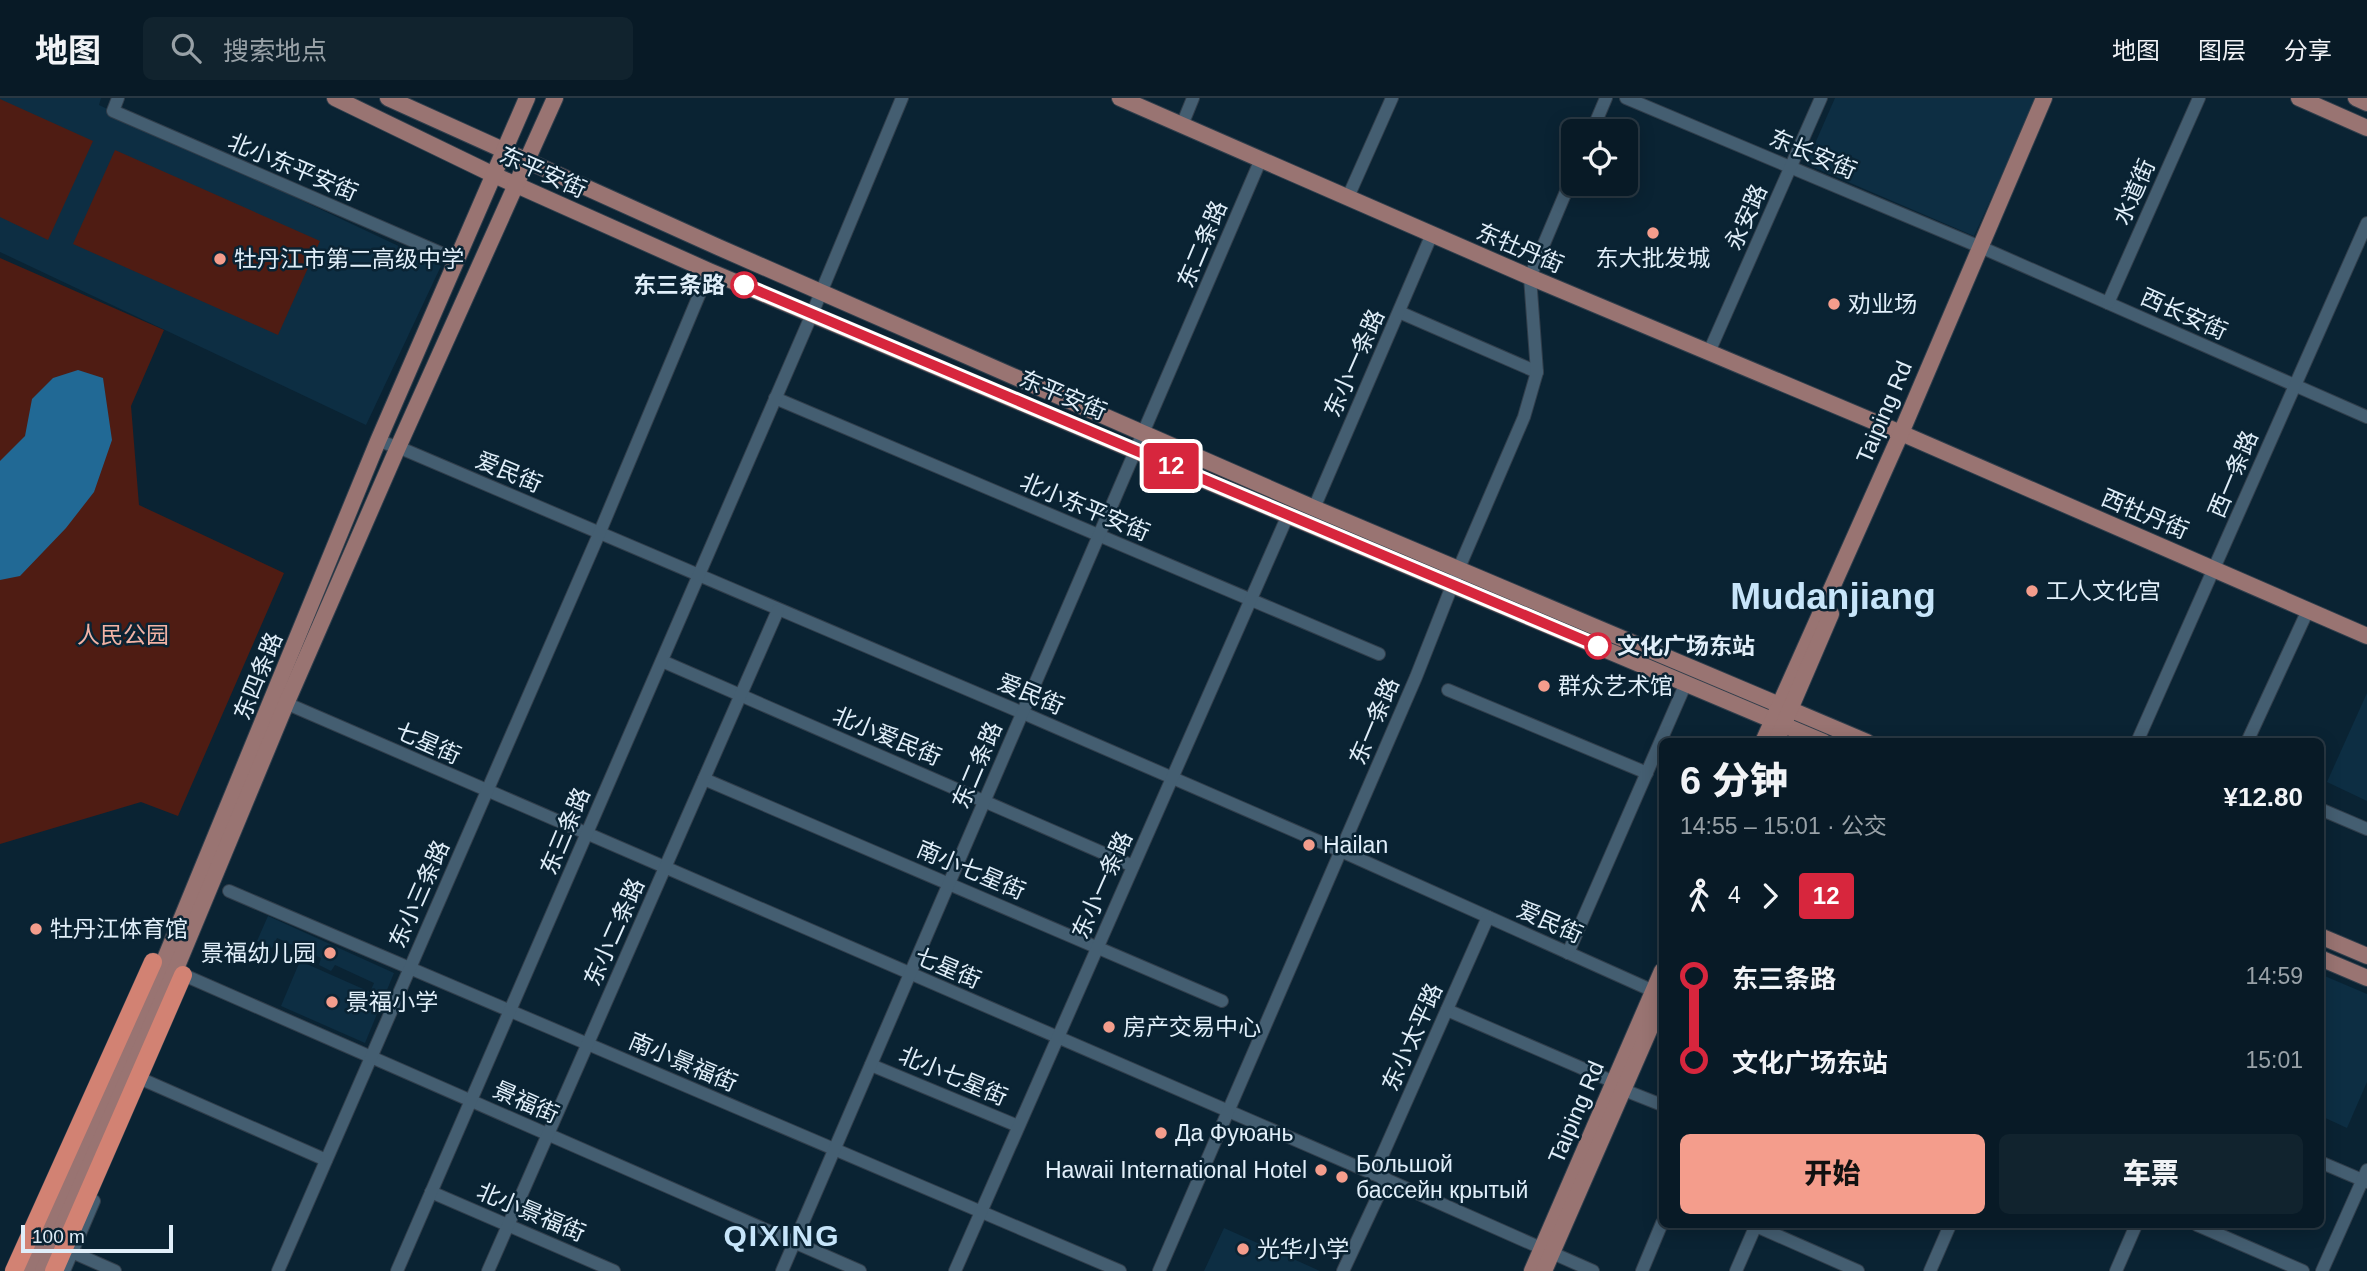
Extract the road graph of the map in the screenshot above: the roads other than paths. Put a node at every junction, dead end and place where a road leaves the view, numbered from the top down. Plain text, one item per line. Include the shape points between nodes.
1 (118, 98) edge
2 (335, 98) edge
3 (388, 98) edge
4 (527, 98) edge
5 (555, 98) edge
6 (902, 98) edge
7 (1120, 98) edge
8 (1193, 98) edge
9 (1392, 98) edge
10 (1606, 98) edge
11 (1626, 98) edge
12 (1821, 98) edge
13 (2044, 98) edge
14 (2054, 98) edge
15 (2199, 98) edge
16 (2299, 98) edge
17 (2356, 98) edge
18 (2367, 103) edge
19 (1597, 119) edge
20 (1182, 125) junction
21 (2367, 128) edge
22 (505, 150) junction
23 (1261, 159) junction
24 (527, 161) junction
25 (1790, 167) junction
26 (494, 175) junction
27 (517, 186) junction
28 (1564, 196) edge
29 (1348, 197) junction
30 (2367, 223) edge
31 (1433, 234) junction
32 (1984, 249) junction
33 (457, 260) junction
34 (1530, 277) junction
35 (705, 281) dead end
36 (821, 292) junction
37 (2108, 303) junction
38 (1399, 312) junction
39 (812, 314) junction
40 (1709, 352) junction
41 (1537, 372) junction
42 (2294, 386) junction
43 (775, 398) junction
44 (2367, 417) edge
45 (1144, 432) junction
46 (1904, 434) junction
47 (378, 441) junction
48 (398, 447) junction
49 (1135, 451) junction
50 (1314, 508) junction
51 (1288, 515) junction
52 (599, 534) junction
53 (1099, 535) junction
54 (1460, 568) junction
55 (2214, 569) junction
56 (698, 576) junction
57 (1453, 585) junction
58 (1251, 600) junction
59 (778, 610) junction
60 (2308, 610) junction
61 (2367, 636) edge
62 (1379, 654) dead end
63 (662, 661) junction
64 (1686, 683) junction
65 (1448, 690) dead end
66 (740, 695) junction
67 (280, 700) junction
68 (1785, 707) junction
69 (1023, 713) junction
70 (1778, 722) junction
71 (1662, 738) edge
72 (1766, 738) edge
73 (1776, 738) edge
74 (1815, 738) edge
75 (1858, 738) edge
76 (2139, 738) edge
77 (2249, 738) edge
78 (1659, 745) edge
79 (1647, 773) junction
80 (1172, 778) junction
81 (704, 779) junction
82 (487, 791) junction
83 (984, 801) junction
84 (2324, 811) edge
85 (2367, 829) edge
86 (586, 834) junction
87 (1341, 851) junction
88 (1133, 866) junction
89 (665, 868) junction
90 (949, 883) junction
91 (229, 891) dead end
92 (1488, 917) junction
93 (2324, 938) edge
94 (1098, 947) junction
95 (1568, 953) junction
96 (2367, 956) edge
97 (2324, 960) edge
98 (168, 968) junction
99 (410, 968) junction
100 (910, 974) junction
101 (2367, 978) edge
102 (1659, 996) edge
103 (1659, 998) edge
104 (1222, 1001) dead end
105 (1447, 1010) junction
106 (510, 1011) junction
107 (1058, 1037) junction
108 (137, 1040) junction
109 (588, 1044) junction
110 (371, 1057) junction
111 (871, 1065) junction
112 (146, 1081) junction
113 (1619, 1086) junction
114 (471, 1101) junction
115 (1659, 1104) edge
116 (1228, 1111) junction
117 (1018, 1126) junction
118 (548, 1135) junction
119 (834, 1149) junction
120 (326, 1160) junction
121 (2324, 1163) edge
122 (1380, 1176) junction
123 (2365, 1177) edge
124 (431, 1192) junction
125 (980, 1212) junction
126 (508, 1226) junction
127 (1660, 1228) edge
128 (1755, 1228) edge
129 (1763, 1228) edge
130 (1949, 1228) edge
131 (2135, 1228) edge
132 (2204, 1228) edge
133 (794, 1242) junction
134 (1547, 1250) junction
135 (72, 1252) junction
136 (5, 1271) edge
137 (14, 1271) edge
138 (28, 1271) edge
139 (43, 1271) edge
140 (54, 1271) edge
141 (64, 1271) edge
142 (115, 1271) edge
143 (278, 1271) edge
144 (397, 1271) edge
145 (488, 1271) edge
146 (614, 1271) edge
147 (782, 1271) edge
148 (860, 1271) edge
149 (955, 1271) edge
150 (1120, 1271) edge
151 (1159, 1271) edge
152 (1343, 1271) edge
153 (1532, 1271) edge
154 (1544, 1271) edge
155 (1593, 1271) edge
156 (1642, 1271) edge
157 (1736, 1271) edge
158 (1858, 1271) edge
159 (1930, 1271) edge
160 (2116, 1271) edge
161 (2303, 1271) edge
162 (2322, 1271) edge

1 - 33 street, 北小东平安街 via 113,111
2 - 26 main road, 东平安街
3 - 22 main road, 东平安街
4 - 22 main road, 东四条路
5 - 24 main road
6 - 36 street, 东三条路
7 - 20 main road, 东牡丹街
8 - 20 street
9 - 29 street
10 - 19 street
11 - 25 street, 东长安街
12 - 25 street, 永安路
13 - 32 main road, Taiping Rd
14 - 32 main road, Taiping Rd
15 - 37 street, 水道街
16 - 21 main road
17 - 18 main road
20 - 23 main road, 东牡丹街
22 - 24 main road, 东平安街
22 - 26 main road, 东四条路
23 - 29 main road, 东牡丹街
23 - 45 street, 东二条路
24 - 27 main road
24 - 36 main road, 东平安街
25 - 32 street, 东长安街
25 - 40 street, 永安路
26 - 27 main road, 东平安街
26 - 33 main road, 东四条路
27 - 39 main road, 东平安街
27 - 48 main road
28 - 34 street, 东一条路
29 - 31 main road, 东牡丹街
30 - 42 street, 西一条路
31 - 34 main road, 东牡丹街
31 - 38 street, 东小一条路
32 - 37 street, 西长安街
32 - 46 main road, Taiping Rd
33 - 47 main road, 东四条路
34 - 40 main road, 东牡丹街
34 - 41 street, 东一条路
35 - 52 street, 东小三条路
36 - 39 street, 东三条路
36 - 45 main road, 东平安街
37 - 42 street, 西长安街
38 - 41 street
38 - 50 street, 东小一条路
39 - 43 street, 东三条路
39 - 49 main road, 东平安街
40 - 46 main road, 东牡丹街
41 - 54 street, 东一条路 via 1524,417
42 - 44 street, 西长安街
42 - 55 street, 西一条路
43 - 53 street, 北小东平安街
43 - 56 street, 东三条路
45 - 49 street, 东二条路
45 - 50 main road, 东平安街
46 - 55 main road, 西牡丹街
46 - 68 main road, Taiping Rd
47 - 48 street, 爱民街
47 - 67 main road, 东四条路
48 - 52 street, 爱民街
48 - 67 main road
49 - 51 main road, 东平安街
49 - 53 street, 东二条路
50 - 54 main road, 东平安街
51 - 57 main road, 东平安街
51 - 58 street, 东小一条路
52 - 56 street, 爱民街
52 - 82 street, 东小三条路
53 - 58 street, 北小东平安街
53 - 69 street, 东二条路
54 - 57 street, 东一条路
54 - 68 main road, 东平安街
55 - 60 main road, 西牡丹街
55 - 76 street, 西一条路
56 - 59 street, 爱民街
56 - 63 street, 东三条路
57 - 64 main road, 东平安街
57 - 87 street, 东一条路
58 - 62 street, 北小东平安街
58 - 80 street, 东小一条路
59 - 66 street, 东小二条路
59 - 69 street, 爱民街
60 - 61 main road, 西牡丹街
60 - 77 street
63 - 66 street, 北小爱民街
63 - 86 street, 东三条路
64 - 70 main road, 东平安街
64 - 71 street
65 - 79 street
66 - 81 street, 东小二条路
66 - 83 street, 北小爱民街
67 - 82 street, 七星街
67 - 98 main road
68 - 70 main road, Taiping Rd
68 - 75 main road, 东平安街
69 - 80 street, 爱民街
69 - 83 street, 东二条路
70 - 72 main road, Taiping Rd
70 - 73 main road, Taiping Rd
70 - 74 main road, 东平安街
78 - 79 street
79 - 95 street
80 - 87 street, 爱民街
80 - 88 street, 东小一条路
81 - 89 street, 东小二条路
81 - 90 street, 南小七星街
82 - 86 street, 七星街
82 - 99 street, 东小三条路
83 - 88 street, 北小爱民街
83 - 90 street, 东二条路
84 - 85 street
86 - 89 street, 七星街
86 - 106 street, 东三条路
87 - 92 street, 爱民街
87 - 116 street, 东一条路
88 - 94 street, 东小一条路
89 - 100 street, 七星街
89 - 109 street, 东小二条路
90 - 94 street, 南小七星街
90 - 100 street, 东二条路
91 - 99 street, 南小景福街
92 - 95 street, 爱民街
92 - 105 street, 东小太平路
93 - 96 main road
94 - 104 street, 南小七星街
94 - 107 street, 东小一条路
95 - 102 street, 爱民街
97 - 101 main road
98 - 108 highway
98 - 108 highway
98 - 110 street, 景福街
98 - 112 street
98 - 136 street
99 - 106 street, 南小景福街
99 - 110 street, 东小三条路
100 - 107 street, 七星街
100 - 111 street, 东二条路
103 - 113 main road, Taiping Rd
105 - 113 street
105 - 122 street, 东小太平路
106 - 109 street, 南小景福街
106 - 114 street, 东三条路
107 - 116 street, 七星街
107 - 117 street, 东小一条路
108 - 137 highway
108 - 138 main road
108 - 139 main road
108 - 140 highway
109 - 118 street, 东小二条路
109 - 119 street, 南小景福街
110 - 114 street, 景福街
110 - 120 street, 东小三条路
111 - 117 street, 北小七星街
111 - 119 street, 东二条路
112 - 120 street
112 - 135 street
113 - 115 street
113 - 134 main road, Taiping Rd
114 - 118 street, 景福街
114 - 124 street, 东三条路
116 - 122 street, 七星街
116 - 151 street, 东一条路
117 - 125 street, 东小一条路
118 - 126 street, 东小二条路
118 - 133 street, 景福街
119 - 125 street, 南小景福街
119 - 133 street, 东二条路
120 - 143 street, 东小三条路
121 - 123 street
122 - 134 street, 七星街
122 - 152 street, 东小太平路
123 - 162 street
124 - 126 street, 北小景福街
124 - 144 street, 东三条路
125 - 149 street, 东小一条路
125 - 150 street, 南小景福街
126 - 145 street, 东小二条路
126 - 146 street, 北小景福街
127 - 156 street
128 - 157 street
129 - 158 street
130 - 159 street
131 - 160 street
132 - 161 street
133 - 147 street, 东二条路
133 - 148 street, 景福街
134 - 153 main road, Taiping Rd
134 - 154 main road, Taiping Rd
134 - 155 street, 七星街
135 - 141 street
135 - 142 street

